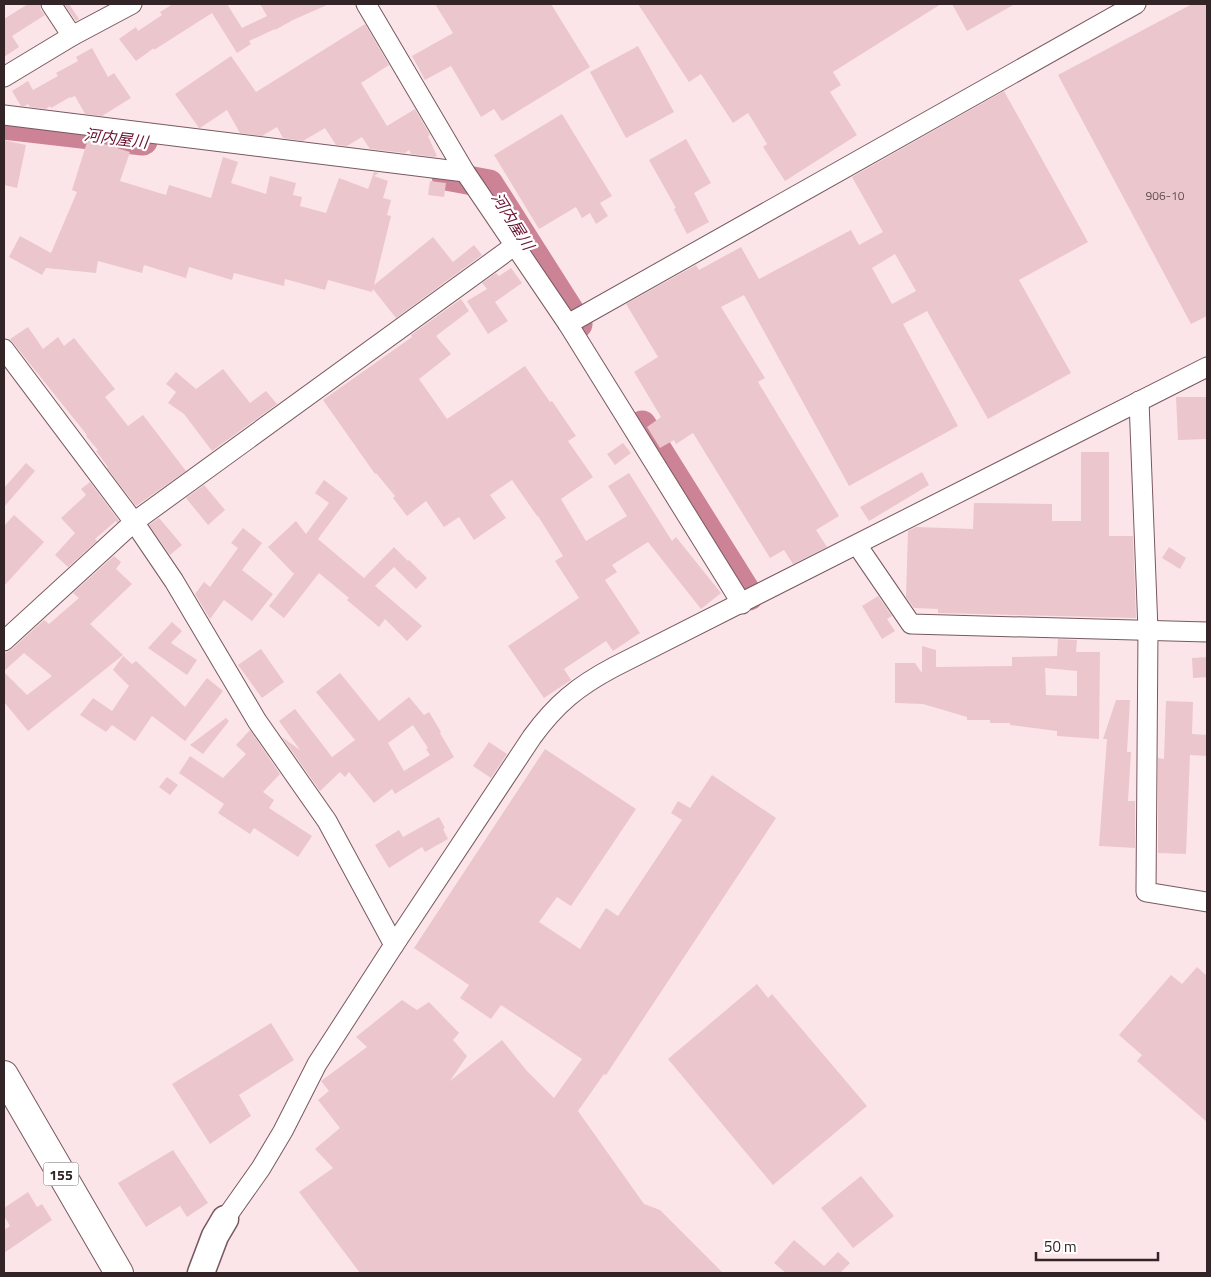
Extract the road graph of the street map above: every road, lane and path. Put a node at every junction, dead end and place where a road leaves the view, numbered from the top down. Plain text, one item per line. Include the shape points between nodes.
1 (51, 4) edge
2 (132, 4) edge
3 (366, 4) edge
4 (1136, 4) edge
5 (72, 36) junction
6 (4, 77) edge
7 (4, 116) edge
8 (465, 172) junction
9 (514, 246) junction
10 (568, 324) junction
11 (4, 350) edge
12 (1207, 367) edge
13 (1139, 402) junction
14 (134, 522) junction
15 (858, 545) junction
16 (742, 604) junction
17 (1148, 630) junction
18 (1207, 632) edge
19 (4, 641) edge
20 (1207, 902) edge
21 (394, 946) junction
22 (4, 1076) edge
23 (225, 1219) joint
24 (119, 1273) edge
25 (201, 1273) edge

1 - 5 street
2 - 5 street
3 - 8 street
4 - 10 street
5 - 6 street
7 - 8 street
8 - 9 street
9 - 10 street
9 - 14 street
10 - 16 street
11 - 14 street
12 - 13 street
13 - 15 street
13 - 17 street
14 - 19 street
14 - 21 street via 174,581 257,721 327,822
15 - 16 street
15 - 17 street via 911,624
16 - 21 street via 595,678 555,709 532,737
17 - 18 street
17 - 20 street via 1146,892
21 - 23 street via 317,1064 261,1168
22 - 24 highway, 155
23 - 25 street

